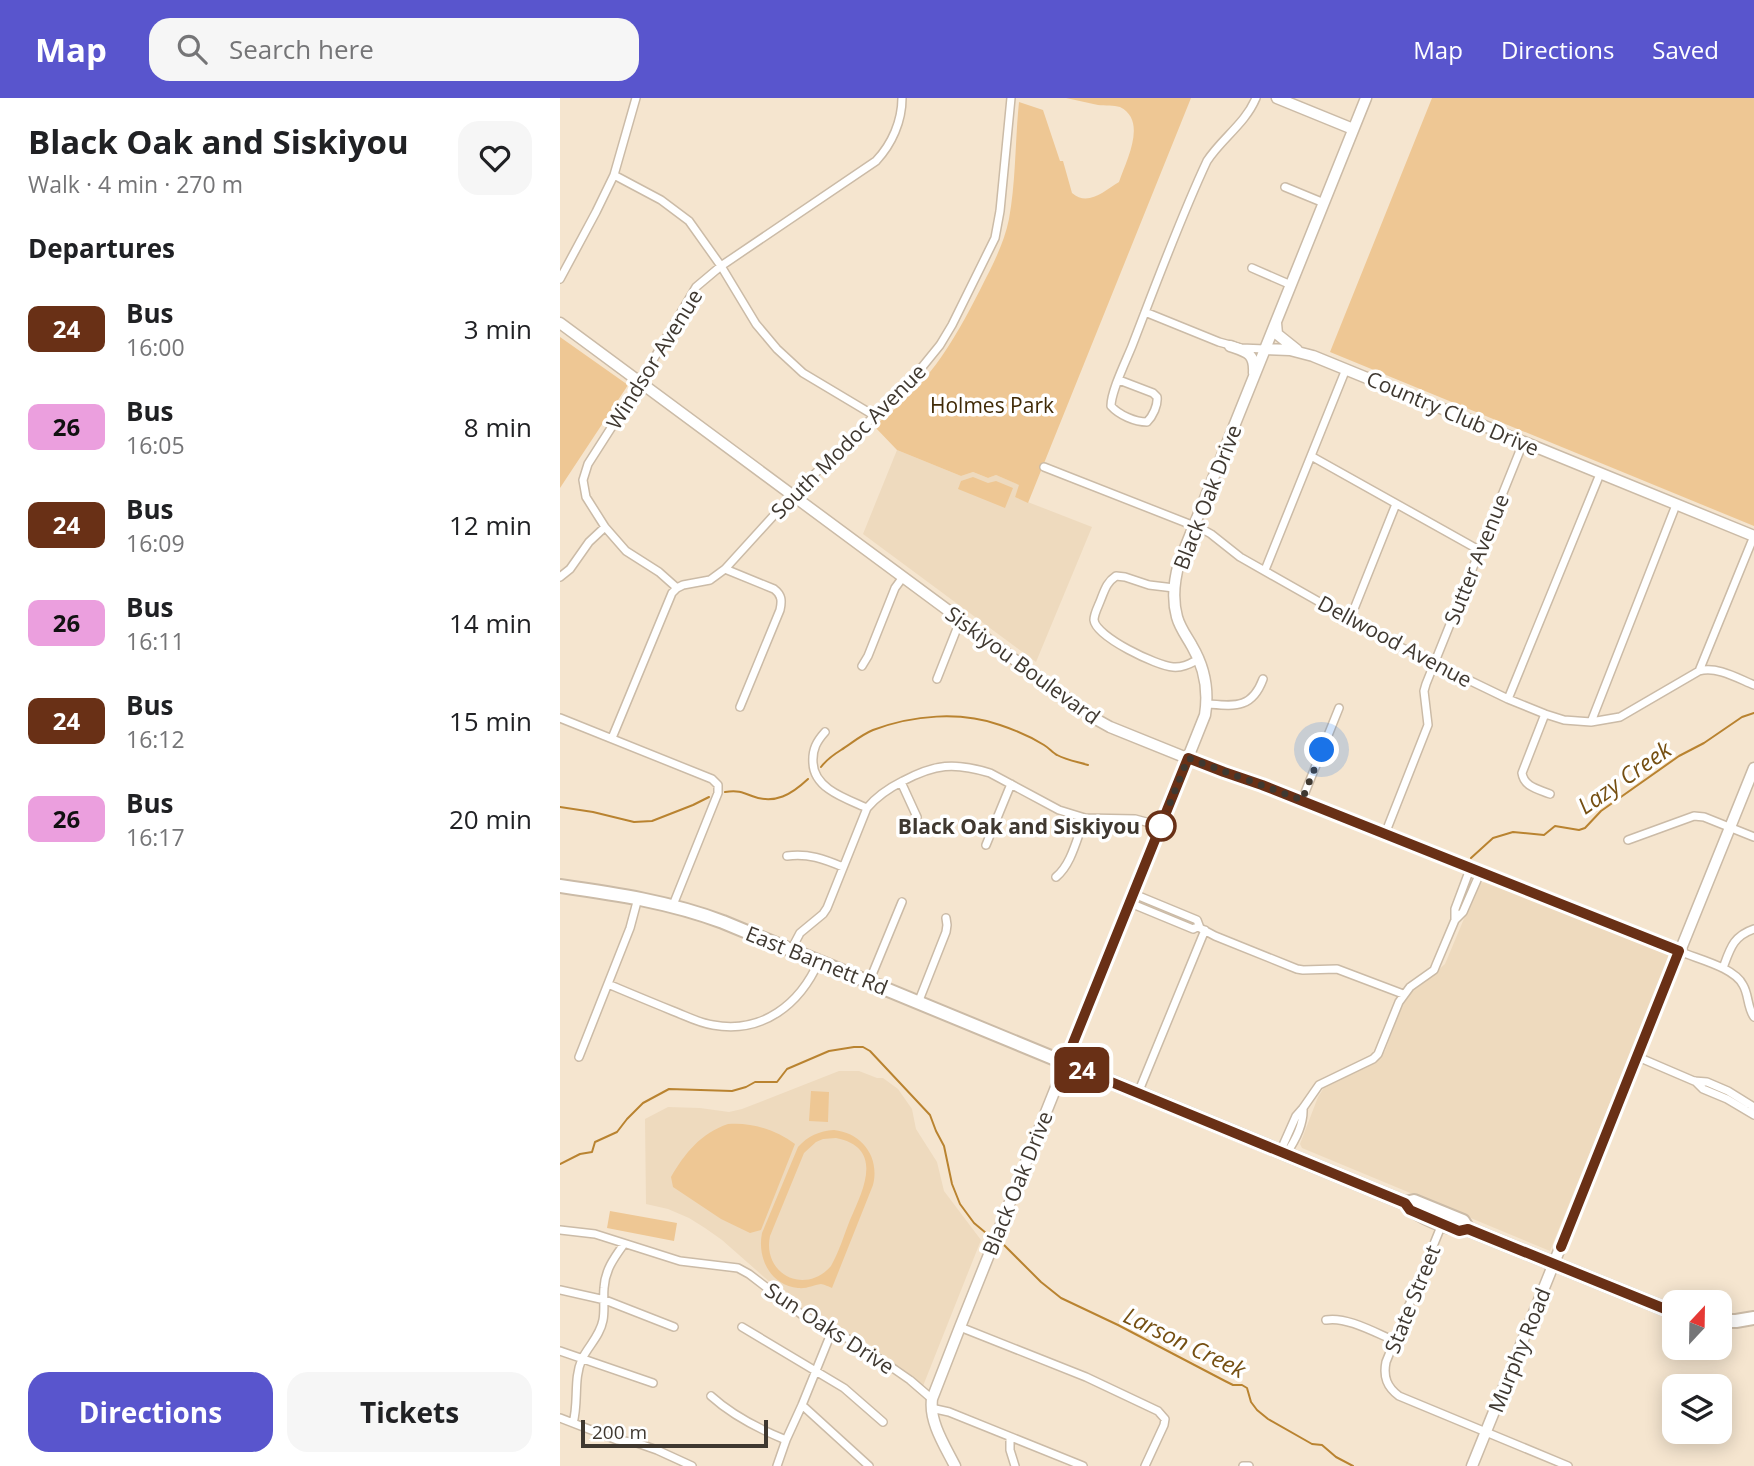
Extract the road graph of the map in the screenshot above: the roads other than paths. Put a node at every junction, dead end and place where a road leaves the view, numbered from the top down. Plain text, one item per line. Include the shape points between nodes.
1 (636, 98) edge
2 (902, 98) edge
3 (1011, 98) edge
4 (1256, 98) edge
5 (1277, 98) edge
6 (1366, 98) edge
7 (1353, 129) junction
8 (614, 175) junction
9 (1286, 187) dead end
10 (1324, 203) junction
11 (720, 266) junction
12 (1252, 268) dead end
13 (560, 279) edge
14 (1291, 285) junction
15 (1145, 312) junction
16 (560, 323) edge
17 (1276, 323) junction
18 (1230, 346) junction
19 (1265, 349) junction
20 (1301, 352) junction
21 (1346, 369) junction
22 (1253, 379) junction
23 (1119, 380) junction
24 (640, 382) junction
25 (875, 416) junction
26 (1523, 443) junction
27 (1311, 456) junction
28 (1044, 467) dead end
29 (1601, 474) junction
30 (793, 495) junction
31 (1396, 503) junction
32 (1676, 505) junction
33 (1194, 526) junction
34 (605, 527) junction
35 (1754, 536) edge
36 (1479, 550) junction
37 (725, 569) junction
38 (1265, 570) junction
39 (560, 577) edge
40 (903, 577) junction
41 (677, 588) junction
42 (1174, 588) junction
43 (1350, 619) junction
44 (962, 622) junction
45 (1199, 659) junction
46 (1433, 663) junction
47 (862, 666) dead end
48 (1699, 671) junction
49 (1263, 678) dead end
50 (937, 679) dead end
51 (1754, 685) edge
52 (1508, 699) junction
53 (1207, 704) junction
54 (740, 707) dead end
55 (1339, 708) dead end
56 (1545, 714) junction
57 (560, 718) edge
58 (1591, 722) junction
59 (825, 732) dead end
60 (612, 738) junction
61 (1188, 758) junction
62 (1754, 768) edge
63 (901, 782) junction
64 (1011, 784) junction
65 (1550, 794) dead end
66 (1302, 800) junction
67 (867, 808) junction
68 (917, 817) dead end
69 (1085, 818) junction
70 (1161, 826) junction
71 (1730, 828) junction
72 (1385, 834) junction
73 (1754, 837) edge
74 (1629, 840) dead end
75 (986, 845) dead end
76 (787, 856) dead end
77 (844, 867) junction
78 (1475, 871) junction
79 (1056, 877) dead end
80 (560, 886) edge
81 (638, 898) junction
82 (1132, 899) junction
83 (902, 902) dead end
84 (673, 905) junction
85 (946, 918) dead end
86 (1202, 928) junction
87 (1754, 929) edge
88 (791, 950) junction
89 (1679, 951) junction
90 (819, 961) junction
91 (1723, 968) junction
92 (869, 982) junction
93 (608, 984) junction
94 (1403, 994) junction
95 (918, 1003) junction
96 (1754, 1017) edge
97 (579, 1057) dead end
98 (1638, 1057) junction
99 (1065, 1063) junction
100 (1694, 1081) junction
101 (1138, 1093) junction
102 (1754, 1107) edge
103 (1754, 1115) edge
104 (1283, 1153) junction
105 (1405, 1203) junction
106 (1442, 1224) junction
107 (1468, 1229) junction
108 (560, 1230) edge
109 (624, 1244) junction
110 (1554, 1264) junction
111 (560, 1290) edge
112 (605, 1300) junction
113 (1662, 1308) edge
114 (1754, 1318) edge
115 (1326, 1320) dead end
116 (1732, 1321) edge
117 (960, 1326) junction
118 (674, 1327) dead end
119 (741, 1327) dead end
120 (832, 1331) junction
121 (1395, 1341) junction
122 (560, 1351) edge
123 (582, 1358) junction
124 (815, 1372) junction
125 (653, 1383) dead end
126 (711, 1396) dead end
127 (932, 1403) junction
128 (802, 1405) junction
129 (560, 1418) edge
130 (883, 1422) dead end
131 (573, 1423) junction
132 (1486, 1432) junction
133 (1010, 1437) junction
134 (786, 1440) junction
135 (692, 1466) edge
136 (777, 1466) edge
137 (869, 1466) edge
138 (955, 1466) edge
139 (1015, 1466) edge
140 (1083, 1466) edge
141 (1145, 1466) edge
142 (1472, 1466) edge
143 (1566, 1466) edge

1 - 8 street
2 - 11 street, Windsor Avenue via 896,128 876,161
3 - 25 street, South Modoc Avenue via 995,238 940,345
4 - 15 street via 1243,121 1207,161
5 - 7 street
6 - 7 street, Black Oak Drive
7 - 10 street, Black Oak Drive
8 - 11 street via 682,215
8 - 13 street
9 - 10 street
10 - 14 street, Black Oak Drive
11 - 24 street, Windsor Avenue via 696,287
11 - 25 street via 777,349 803,373
12 - 14 street
14 - 17 street, Black Oak Drive
15 - 18 street, Country Club Drive
15 - 23 street
16 - 24 street, Siskiyou Boulevard
17 - 19 street, Black Oak Drive
17 - 20 street via 1280,337
18 - 19 street, Country Club Drive
18 - 22 street via 1252,357
19 - 20 street, Country Club Drive
19 - 22 street, Black Oak Drive
20 - 21 street, Country Club Drive
21 - 26 street, Country Club Drive
21 - 27 street
22 - 33 street, Black Oak Drive
23 - 23 street via 1157,397 1147,422 1113,409
24 - 30 street, Siskiyou Boulevard
24 - 34 street, Windsor Avenue via 584,473 589,505
25 - 30 street, South Modoc Avenue
26 - 29 street, Country Club Drive
26 - 36 street, Sutter Avenue
27 - 31 street
27 - 38 street
28 - 33 street, Dellwood Avenue
29 - 32 street, Country Club Drive
29 - 52 street
30 - 37 street, South Modoc Avenue
30 - 40 street, Siskiyou Boulevard
31 - 36 street
31 - 43 street
32 - 35 street, Country Club Drive
32 - 58 street
33 - 38 street, Dellwood Avenue
33 - 42 street, Black Oak Drive
34 - 39 street
34 - 41 street, Windsor Avenue via 626,551
35 - 48 street
36 - 46 street, Sutter Avenue
37 - 41 street, South Modoc Avenue via 709,580
37 - 54 street via 774,589 782,600
38 - 43 street, Dellwood Avenue
40 - 44 street, Siskiyou Boulevard
40 - 47 street
41 - 60 street via 665,605
42 - 45 street, Black Oak Drive via 1180,626
42 - 45 street via 1116,576 1107,584 1095,624 1117,642 1162,665 1177,667
43 - 46 street, Dellwood Avenue
44 - 50 street
44 - 61 street, Siskiyou Boulevard via 1092,717
45 - 53 street, Black Oak Drive via 1207,684
46 - 52 street, Dellwood Avenue
46 - 72 street, Sutter Avenue via 1424,691 1428,726
48 - 51 street via 1712,670
48 - 58 street, Dellwood Avenue via 1620,717
49 - 53 street via 1247,702
52 - 56 street, Dellwood Avenue
53 - 61 street, Black Oak Drive
55 - 66 street
56 - 58 street, Dellwood Avenue
56 - 65 street via 1522,773 1526,784
57 - 60 street
59 - 67 street via 813,754 817,777 826,787
60 - 84 street via 718,785
61 - 66 street, Siskiyou Boulevard
61 - 70 street, Black Oak Drive
62 - 71 street, Murphy Road
63 - 64 street via 928,769 952,766 990,773
63 - 67 street
63 - 68 street
64 - 69 street via 1059,810
64 - 75 street
66 - 72 street, Siskiyou Boulevard
67 - 77 street
69 - 70 street via 1135,819
69 - 79 street via 1067,864
70 - 82 street, Black Oak Drive
71 - 73 street
71 - 74 street via 1694,816
71 - 89 street, Murphy Road
72 - 78 street, Siskiyou Boulevard
76 - 77 street via 814,856
77 - 88 street via 827,908 800,933
78 - 89 street, Siskiyou Boulevard
78 - 94 street via 1455,909 1455,920 1433,970
80 - 81 main road, East Barnett Rd
81 - 84 main road, East Barnett Rd
81 - 93 street
82 - 86 street via 1197,920
82 - 99 street, Black Oak Drive
83 - 92 street
84 - 88 main road, East Barnett Rd
85 - 95 street via 946,932
86 - 94 street via 1303,971 1338,969
86 - 101 street
87 - 91 street via 1737,938
88 - 90 main road, East Barnett Rd
89 - 91 street, Siskiyou Boulevard
89 - 98 street, Murphy Road
90 - 92 main road, East Barnett Rd
90 - 93 street via 792,1002 773,1016 741,1026 698,1021
91 - 96 street, Siskiyou Boulevard via 1741,981
92 - 95 main road, East Barnett Rd
93 - 97 street
94 - 104 street via 1377,1054 1319,1085 1296,1116
95 - 99 main road, East Barnett Rd
98 - 100 street
98 - 110 street, Murphy Road
99 - 101 main road, East Barnett Rd
99 - 117 street, Black Oak Drive
100 - 102 street via 1719,1087
100 - 103 street
101 - 104 main road, East Barnett Rd
104 - 105 main road, East Barnett Rd
105 - 106 main road via 1410,1210
105 - 107 main road via 1414,1201 1463,1221
106 - 107 main road via 1459,1231
106 - 121 street, State Street
107 - 110 main road
108 - 109 street, Sun Oaks Drive via 595,1234
109 - 112 street via 608,1269
109 - 120 street, Sun Oaks Drive via 680,1261 738,1268 789,1307
110 - 113 main road
110 - 132 street, Murphy Road
111 - 112 street
112 - 118 street
112 - 123 street via 601,1328
114 - 116 main road
115 - 121 street via 1345,1320
117 - 127 street, Black Oak Drive
117 - 141 street via 1158,1411 1164,1425
119 - 124 street
120 - 124 street
120 - 127 street, Sun Oaks Drive via 910,1380
121 - 132 street, State Street via 1384,1370 1392,1391
122 - 123 street
123 - 125 street
123 - 131 street
124 - 128 street
124 - 130 street via 844,1388
126 - 134 street via 756,1428
127 - 133 street
127 - 138 street via 933,1418
128 - 134 street
128 - 137 street
129 - 131 street
131 - 135 street
132 - 142 street, Murphy Road
132 - 143 street, State Street
133 - 139 street
133 - 140 street
134 - 136 street

